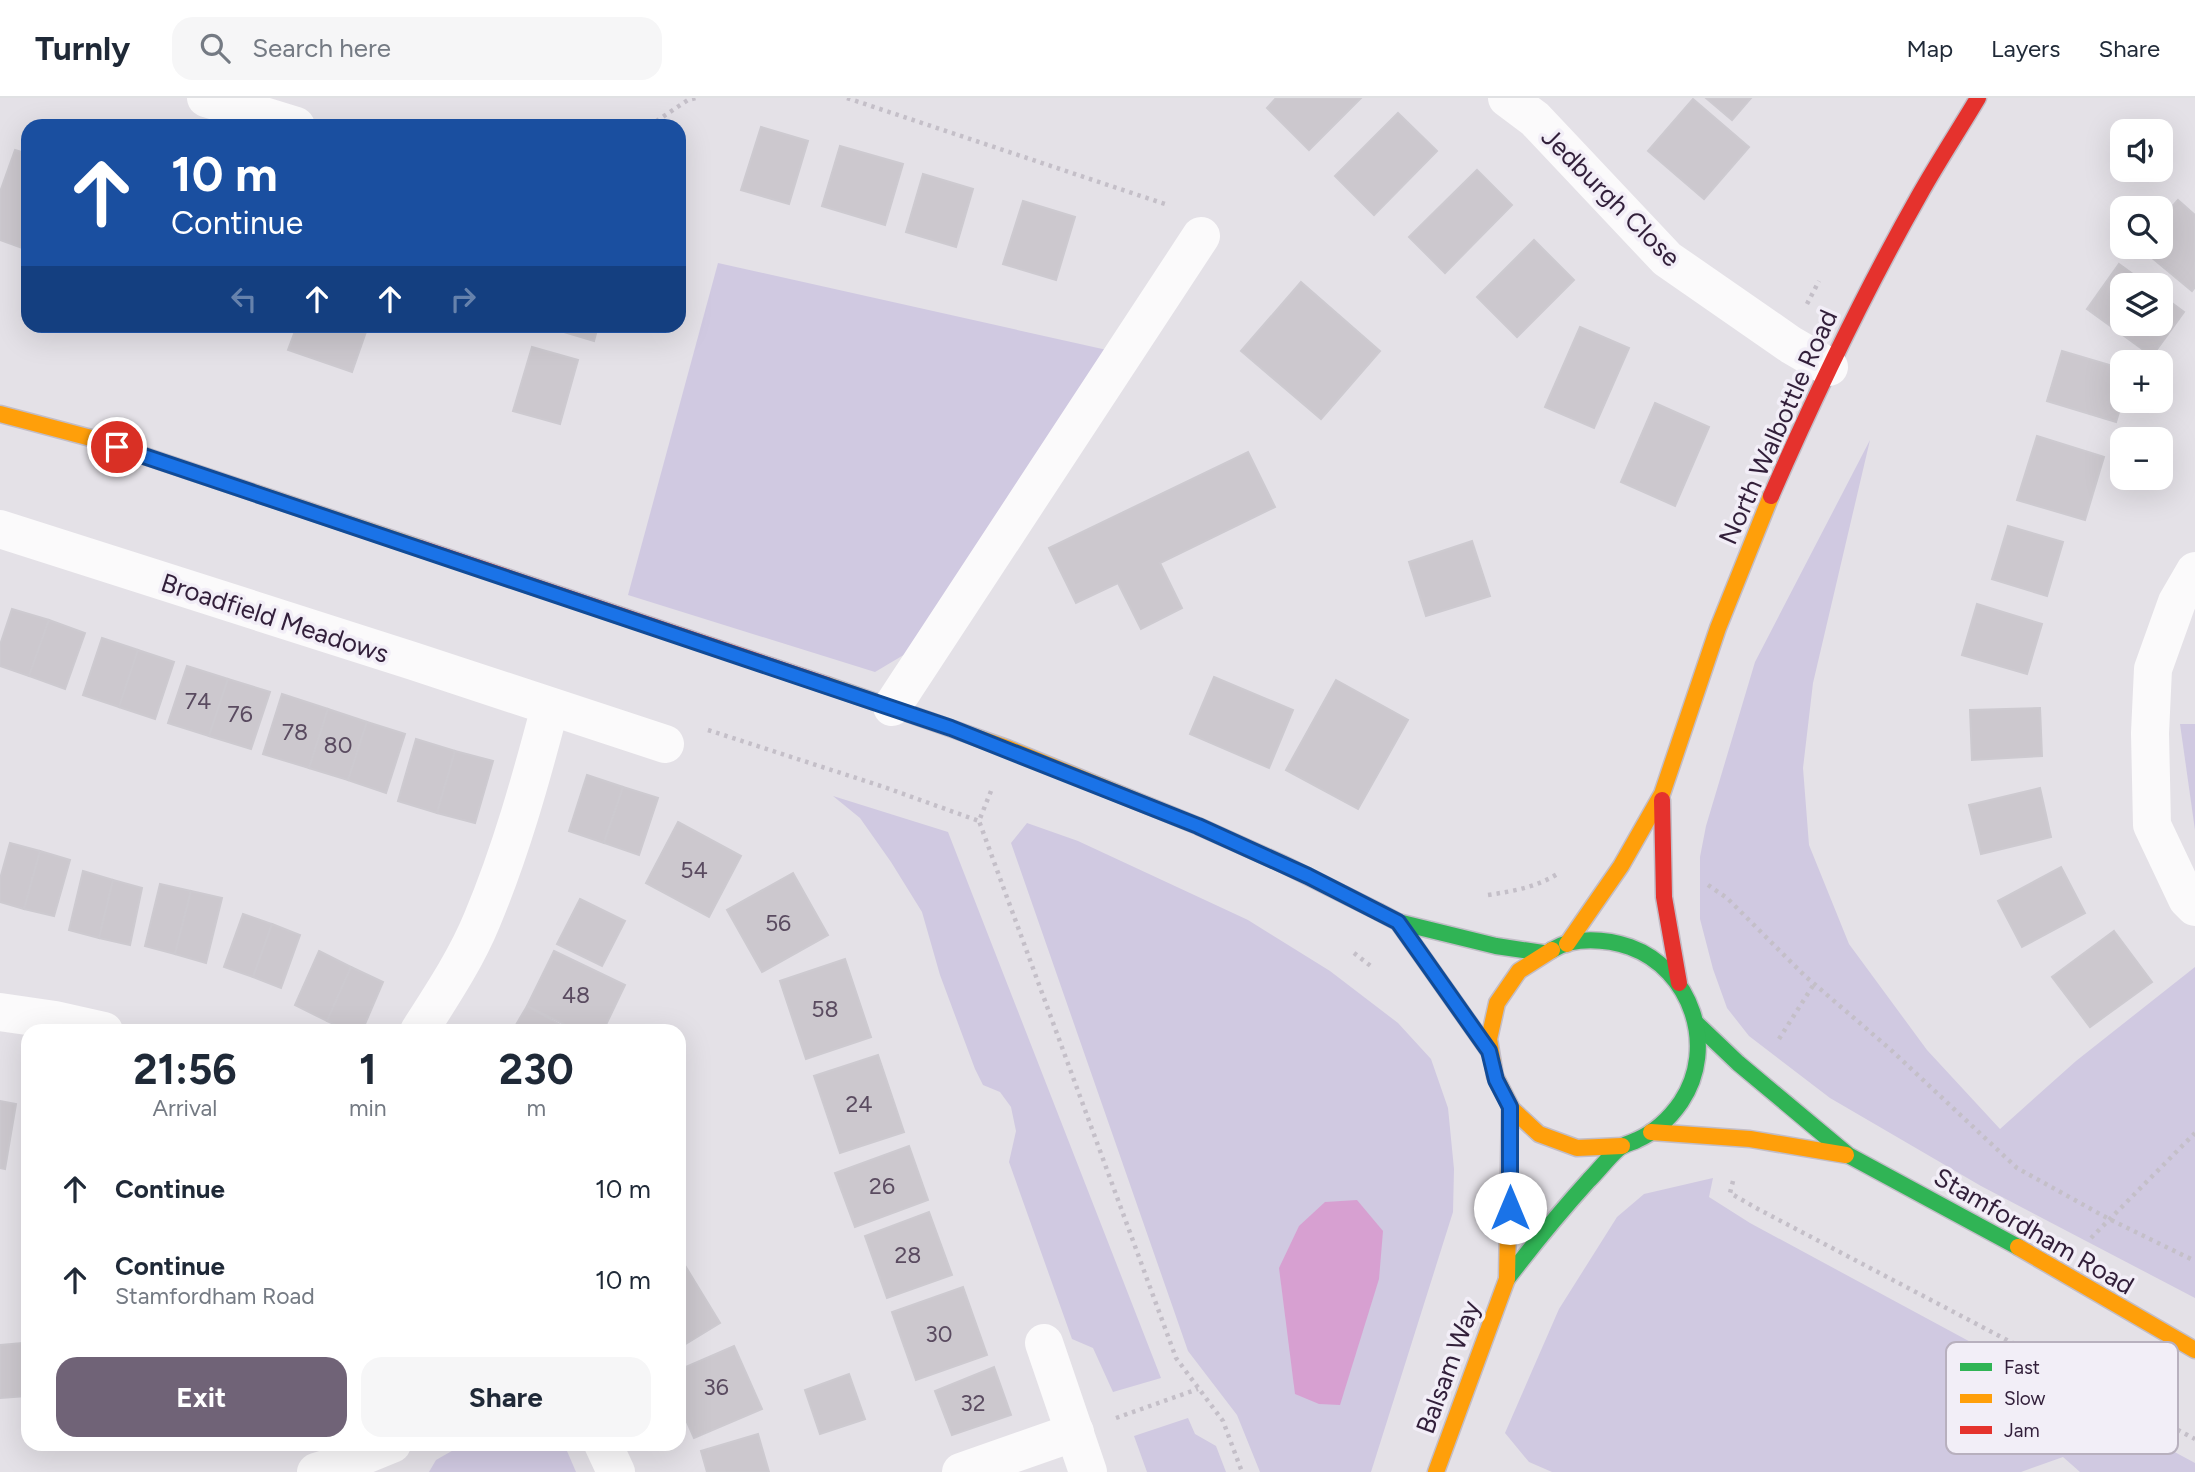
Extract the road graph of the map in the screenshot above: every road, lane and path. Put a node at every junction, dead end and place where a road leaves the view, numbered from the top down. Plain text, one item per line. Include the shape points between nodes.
1 (206, 98) edge
2 (696, 98) edge
3 (847, 98) edge
4 (1978, 98) edge
5 (1530, 105) edge
6 (263, 106) edge
7 (284, 119) edge
8 (660, 119) edge
9 (1201, 236) joint
10 (1823, 276) dead end
11 (1791, 345) junction
12 (1829, 367) junction
13 (0, 414) edge
14 (0, 529) edge
15 (2195, 571) edge
16 (550, 706) junction
17 (892, 707) junction
18 (665, 744) dead end
19 (1007, 748) junction
20 (1662, 794) junction
21 (1562, 872) dead end
22 (1705, 883) dead end
23 (1479, 896) dead end
24 (2195, 907) edge
25 (1398, 922) junction
26 (1567, 944) junction
27 (1543, 953) junction
28 (1679, 983) junction
29 (1814, 984) junction
30 (0, 1012) edge
31 (73, 1024) edge
32 (423, 1024) edge
33 (1697, 1024) junction
34 (1489, 1051) junction
35 (1756, 1077) junction
36 (1510, 1107) junction
37 (1651, 1132) junction
38 (2195, 1133) edge
39 (1622, 1146) junction
40 (1849, 1155) junction
41 (2109, 1219) junction
42 (2195, 1261) edge
43 (2058, 1271) junction
44 (1507, 1279) junction
45 (1044, 1343) dead end
46 (2195, 1350) edge
47 (1198, 1389) junction
48 (1074, 1432) junction
49 (376, 1451) edge
50 (606, 1451) edge
51 (316, 1472) edge
52 (616, 1472) edge
53 (961, 1472) edge
54 (1088, 1472) edge
55 (1242, 1472) edge
56 (1436, 1472) edge

1 - 6 street
2 - 8 path
3 - 9 path via 1168,205
4 - 12 main road, North Walbottle Road via 1920,194
5 - 11 street, Jedburgh Close via 1667,259
6 - 7 street
9 - 17 street
10 - 11 path
11 - 12 street, Jedburgh Close
12 - 20 main road, North Walbottle Road via 1743,564
13 - 17 main road via 91,438
14 - 16 street, Broadfield Meadows
15 - 24 street via 2176,602 2153,669 2150,733 2152,825
16 - 18 street, Broadfield Meadows
16 - 32 street via 526,798 481,921
17 - 19 main road
19 - 25 main road via 1198,826
19 - 47 path via 979,821 1176,1358
20 - 26 main road, North Walbottle Road via 1622,866
20 - 28 main road, North Walbottle Road via 1664,897
21 - 23 path via 1520,891
22 - 29 path via 1727,898
25 - 27 main road
25 - 34 main road
26 - 27 main road
26 - 28 main road via 1600,940 1633,948 1659,962
27 - 34 main road via 1523,968 1503,993 1492,1021
28 - 33 main road
29 - 35 path
29 - 41 path via 2017,1168
30 - 31 street
33 - 35 main road, Stamfordham Road
33 - 37 main road via 1699,1054 1692,1083 1676,1111
34 - 36 main road via 1496,1080
35 - 40 main road, Stamfordham Road
36 - 39 main road via 1531,1129 1559,1143 1590,1150
36 - 44 main road, Balsam Way
37 - 39 main road
37 - 40 main road, Stamfordham Road via 1760,1139
38 - 41 path
39 - 44 main road, Balsam Way
40 - 43 main road, Stamfordham Road
41 - 42 path
41 - 43 path
43 - 46 main road, Stamfordham Road
44 - 56 main road, Balsam Way
45 - 48 street
47 - 48 path
47 - 55 path via 1223,1421
48 - 53 street
48 - 54 street
49 - 51 street
50 - 52 street

